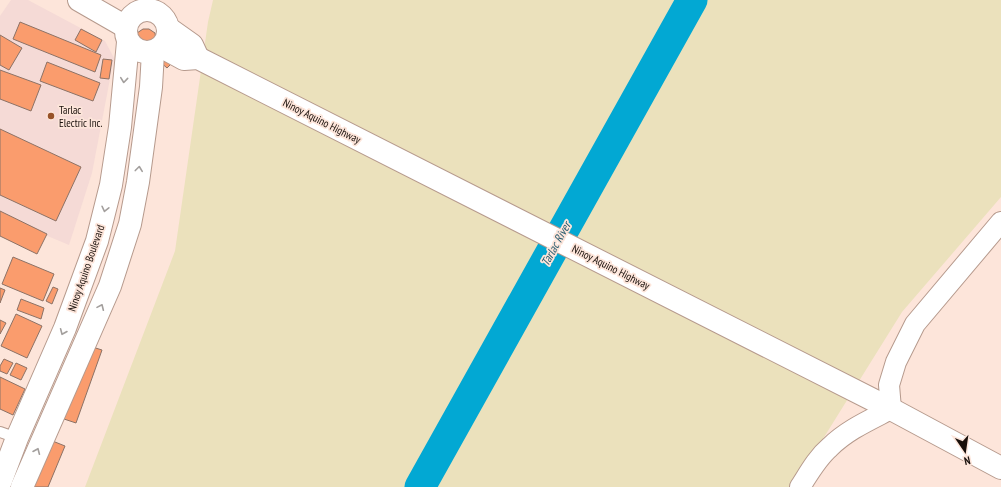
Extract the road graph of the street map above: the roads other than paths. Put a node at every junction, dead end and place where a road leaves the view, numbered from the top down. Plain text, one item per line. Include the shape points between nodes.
1 (79, 0) edge
2 (105, 0) edge
3 (131, 21) edge
4 (163, 29) edge
5 (1001, 222) edge
6 (884, 406) junction
7 (9, 435) edge
8 (1001, 468) edge
9 (0, 483) edge
10 (22, 487) edge
11 (800, 487) edge

1 - 2 main road
1 - 3 main road
3 - 4 main road via 141,11 149,10 157,13
3 - 4 main road via 133,47 146,53
3 -> 7 main road, Ninoy Aquino Boulevard via 118,141 98,241 65,328
4 - 6 main road, Ninoy Aquino Highway via 192,45 203,60
10 -> 4 main road via 110,286 130,224
5 - 6 street via 915,324 896,362
6 - 8 main road, Ninoy Aquino Highway
6 - 11 street via 829,447
7 - 9 main road, Ninoy Aquino Boulevard

